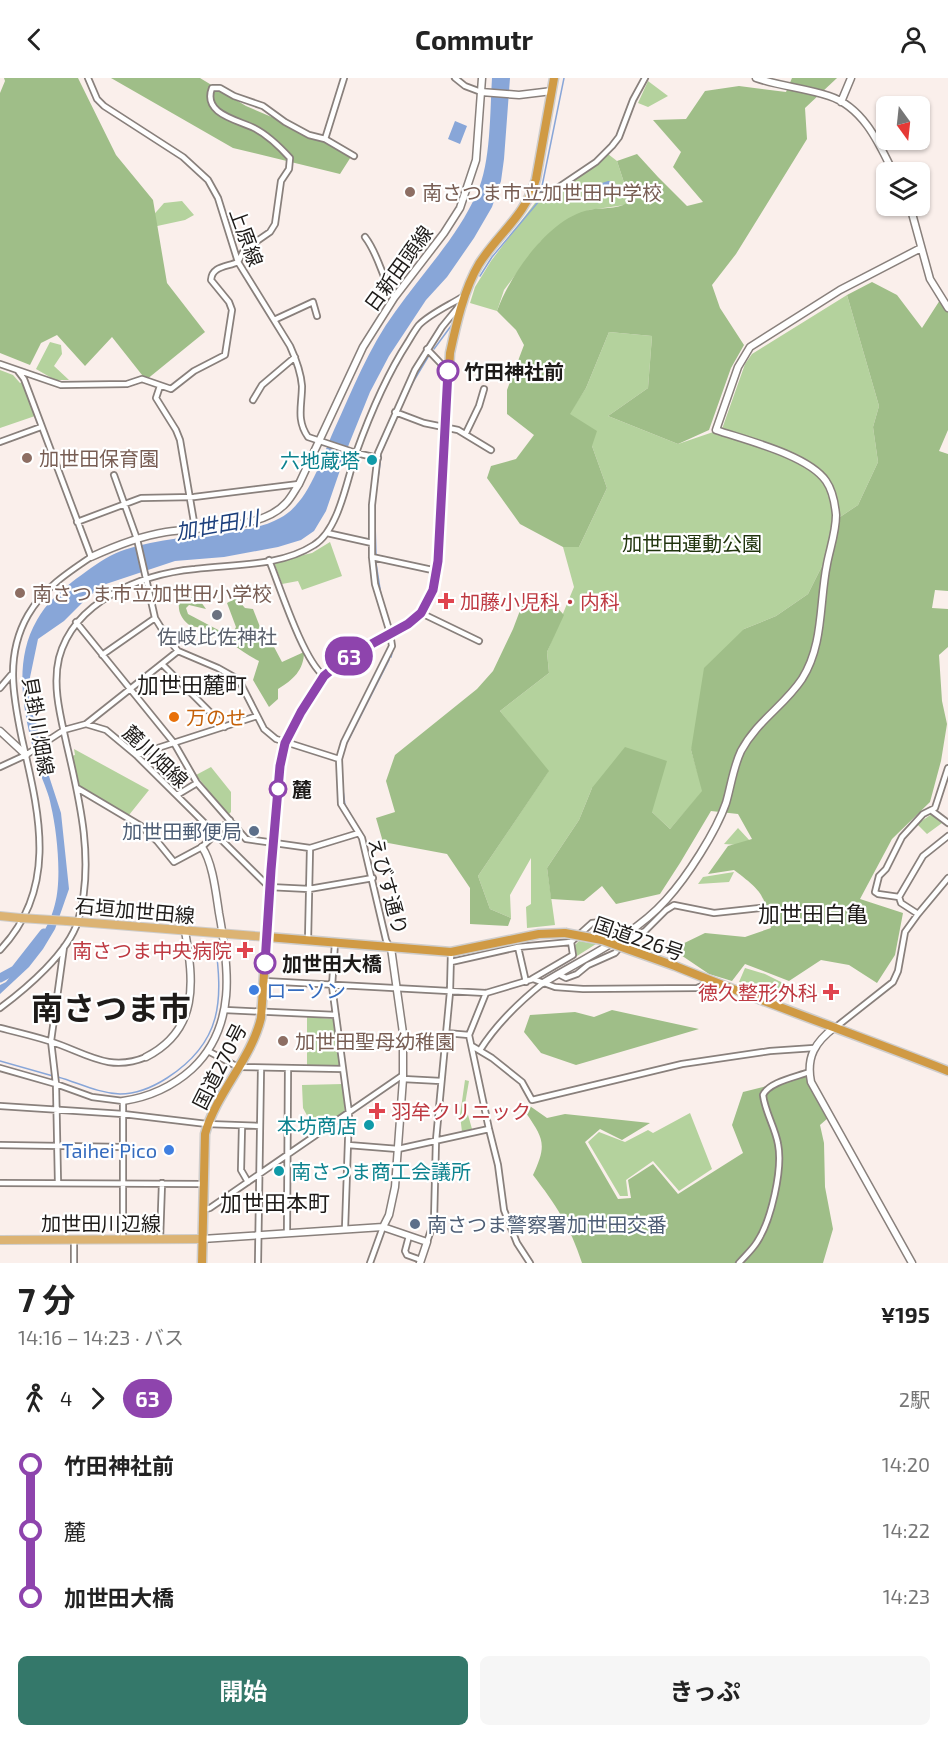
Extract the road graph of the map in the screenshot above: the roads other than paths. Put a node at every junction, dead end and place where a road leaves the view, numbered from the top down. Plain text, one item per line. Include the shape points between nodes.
1 (88, 78) edge
2 (344, 78) edge
3 (455, 78) edge
4 (482, 78) edge
5 (554, 78) edge
6 (645, 78) edge
7 (756, 78) edge
8 (851, 78) edge
9 (552, 91) junction
10 (483, 92) junction
11 (841, 102) junction
12 (325, 139) junction
13 (354, 156) dead end
14 (888, 162) edge
15 (536, 196) junction
16 (913, 216) edge
17 (365, 237) dead end
18 (921, 248) junction
19 (238, 262) junction
20 (394, 298) junction
21 (465, 298) junction
22 (948, 308) edge
23 (317, 316) dead end
24 (274, 320) junction
25 (427, 349) junction
26 (295, 357) junction
27 (0, 364) edge
28 (18, 371) junction
29 (448, 371) junction
30 (160, 386) junction
31 (484, 389) dead end
32 (253, 400) dead end
33 (395, 412) junction
34 (41, 427) junction
35 (445, 428) junction
36 (466, 433) junction
37 (320, 439) junction
38 (0, 442) edge
39 (491, 450) dead end
40 (354, 453) junction
41 (378, 458) junction
42 (114, 475) dead end
43 (299, 484) junction
44 (189, 495) junction
45 (125, 504) junction
46 (77, 522) junction
47 (195, 528) junction
48 (327, 532) junction
49 (137, 540) junction
50 (372, 543) junction
51 (91, 557) junction
52 (372, 557) junction
53 (269, 560) junction
54 (437, 571) junction
55 (145, 579) junction
56 (421, 613) junction
57 (155, 618) junction
58 (76, 622) junction
59 (390, 633) junction
60 (478, 640) dead end
61 (178, 651) junction
62 (102, 655) junction
63 (162, 664) junction
64 (11, 675) junction
65 (324, 676) junction
66 (0, 688) edge
67 (130, 690) junction
68 (257, 716) junction
69 (86, 724) junction
70 (225, 727) junction
71 (0, 731) edge
72 (63, 731) junction
73 (174, 743) junction
74 (285, 743) junction
75 (27, 754) junction
76 (136, 755) junction
77 (339, 759) junction
78 (0, 767) edge
79 (948, 768) edge
80 (197, 783) junction
81 (77, 788) junction
82 (177, 795) junction
83 (932, 811) junction
84 (230, 820) junction
85 (948, 824) edge
86 (216, 833) junction
87 (359, 833) junction
88 (948, 836) edge
89 (273, 843) junction
90 (202, 847) junction
91 (310, 848) junction
92 (373, 878) junction
93 (948, 878) edge
94 (270, 886) junction
95 (309, 889) junction
96 (899, 897) junction
97 (760, 908) dead end
98 (918, 914) junction
99 (0, 916) edge
100 (77, 922) junction
101 (187, 931) junction
102 (221, 934) junction
103 (267, 937) junction
104 (614, 940) junction
105 (309, 941) junction
106 (571, 942) junction
107 (335, 943) junction
108 (64, 947) junction
109 (518, 947) junction
110 (391, 948) junction
111 (0, 950) edge
112 (451, 952) junction
113 (451, 962) junction
114 (558, 974) junction
115 (532, 979) junction
116 (264, 981) junction
117 (526, 982) junction
118 (712, 982) junction
119 (543, 983) junction
120 (333, 986) junction
121 (398, 989) junction
122 (450, 992) junction
123 (486, 993) junction
124 (0, 1008) edge
125 (225, 1010) junction
126 (262, 1012) junction
127 (336, 1015) junction
128 (836, 1027) junction
129 (0, 1028) edge
130 (446, 1033) junction
131 (469, 1035) junction
132 (51, 1041) junction
133 (472, 1046) junction
134 (814, 1048) junction
135 (480, 1050) junction
136 (208, 1051) junction
137 (146, 1057) joint
138 (238, 1067) junction
139 (0, 1068) edge
140 (261, 1068) junction
141 (288, 1068) junction
142 (343, 1069) junction
143 (948, 1071) edge
144 (809, 1072) junction
145 (403, 1077) junction
146 (441, 1081) junction
147 (56, 1082) junction
148 (123, 1101) junction
149 (0, 1106) edge
150 (57, 1111) junction
151 (349, 1113) junction
152 (123, 1114) junction
153 (207, 1125) junction
154 (242, 1126) junction
155 (260, 1126) junction
156 (489, 1129) junction
157 (436, 1140) junction
158 (0, 1145) edge
159 (57, 1146) junction
160 (348, 1146) junction
161 (123, 1147) junction
162 (398, 1149) junction
163 (289, 1154) junction
164 (260, 1174) junction
165 (248, 1182) junction
166 (0, 1183) edge
167 (58, 1183) junction
168 (123, 1183) junction
169 (162, 1183) junction
170 (202, 1184) junction
171 (202, 1210) junction
172 (383, 1227) junction
173 (345, 1229) junction
174 (287, 1233) junction
175 (258, 1236) junction
176 (409, 1236) junction
177 (202, 1239) junction
178 (0, 1240) edge
179 (74, 1240) junction
180 (123, 1240) junction
181 (160, 1240) junction
182 (427, 1242) junction
183 (420, 1262) edge
184 (74, 1263) edge
185 (202, 1263) edge
186 (258, 1263) edge
187 (370, 1263) edge
188 (530, 1263) edge
189 (739, 1263) edge
190 (912, 1263) edge

1 - 19 street, 上原線 via 104,106 183,157 208,180 218,198
2 - 12 street
3 - 10 street
4 - 10 street, 日新田頭線
5 - 9 highway
6 - 15 street via 612,146 548,195
7 - 11 street via 831,96
8 - 11 street
9 - 10 street via 518,95
9 - 15 highway
10 - 20 street, 日新田頭線 via 476,160 460,208
11 - 14 street via 868,126
12 - 13 street
12 - 19 street via 285,122 263,105 212,88 212,104 219,112 254,128 290,158 289,169 281,181 275,224 244,250
15 - 21 highway via 484,257
16 - 18 street
17 - 20 street
18 - 22 street via 930,279
18 - 104 street via 840,290 750,347 741,360 716,430 796,459 824,478 833,497 835,528 826,565 816,649 797,686 747,740 717,823 676,888 648,918
19 - 24 street, 上原線
19 - 30 street via 216,269 211,277 232,310 225,355 171,389
20 - 37 street, 日新田頭線 via 363,347
21 - 25 street
21 - 29 highway via 454,331
21 - 40 street via 419,326 382,386
23 - 24 street via 313,302
24 - 26 street, 上原線
25 - 29 street
25 - 33 street
26 - 32 street via 262,385
26 - 37 street, 上原線 via 302,387 301,424 308,437
27 - 28 street
28 - 30 street via 61,385 127,384 142,379
28 - 34 street
29 - 35 highway
30 - 44 street via 156,398 180,441
31 - 36 street
33 - 35 street
33 - 41 street
34 - 38 street
34 - 46 street
35 - 36 street
35 - 54 highway
36 - 39 street
37 - 40 street
37 - 43 street, 貝掛川畑線
40 - 41 street
40 - 48 street
41 - 50 street
42 - 45 street
43 - 44 street
43 - 47 street, 貝掛川畑線 via 286,504 269,515 242,523
44 - 45 street via 153,497
44 - 47 street
45 - 46 street
45 - 49 street
46 - 51 street
47 - 49 street, 貝掛川畑線
48 - 50 street
48 - 53 street via 313,547
49 - 51 street, 貝掛川畑線
49 - 55 street
50 - 52 street
51 - 64 street, 貝掛川畑線 via 49,588 28,614 16,643
52 - 54 street
52 - 59 street via 375,584
53 - 55 street
53 - 65 street via 307,653
54 - 56 highway via 433,590
55 - 57 street
55 - 58 street via 107,597
56 - 59 highway, 国道270号
56 - 60 street
57 - 61 street
57 - 62 street
58 - 62 street
58 - 72 street via 58,667
59 - 65 highway, 国道270号 via 341,661
59 - 77 street, えびす通り via 392,646
61 - 63 street
61 - 68 street via 234,677
62 - 67 street
63 - 67 street
63 - 70 street
64 - 66 street
64 - 75 street, 貝掛川畑線
65 - 74 highway, 国道270号
67 - 69 street
67 - 73 street
68 - 70 street
68 - 74 street via 269,735
69 - 72 street
69 - 76 street, 麓川畑線 via 106,730
70 - 73 street
71 - 75 street
72 - 75 street
72 - 81 street
73 - 76 street
73 - 80 street
74 - 77 street
74 - 89 highway, 国道270号
75 - 78 street
75 - 111 street, 貝掛川畑線 via 40,827 40,861 30,905
76 - 82 street, 麓川畑線
77 - 87 street, えびす通り via 341,804
79 - 83 street
80 - 82 street
80 - 84 street
81 - 90 street via 150,833 174,862
81 - 100 street via 85,869
82 - 86 street, 麓川畑線
83 - 85 street
83 - 96 street via 923,814 902,837 879,876 874,892
84 - 86 street
84 - 89 street via 246,839
86 - 90 street
86 - 94 street, 麓川畑線
87 - 91 street
87 - 92 street, えびす通り
88 - 96 street via 923,856
89 - 91 street
89 - 94 highway, 国道270号
90 - 102 street via 212,875
91 - 95 street
92 - 95 street
92 - 110 street, えびす通り
93 - 98 street
94 - 95 street
94 - 103 highway, 国道270号
95 - 105 street
96 - 98 street via 901,903
97 - 114 street via 714,913 674,905 645,931 626,940 615,953 577,974 566,978
98 - 128 street via 905,932 898,972 892,982
99 - 100 main road, 石垣加世田線, bridge
100 - 101 main road, 石垣加世田線
100 - 108 street
101 - 102 main road, 石垣加世田線
101 - 137 street via 191,984 186,1016 171,1039
102 - 103 main road, 石垣加世田線
102 - 125 street via 227,986
103 - 105 highway, 国道226号
103 - 116 highway, 国道270号
104 - 106 street via 604,924 596,922
104 - 114 street
105 - 107 highway, 国道226号
106 - 109 street
106 - 115 street via 573,955
107 - 110 highway, 国道226号
107 - 120 street
108 - 124 street
108 - 132 street
109 - 113 street
109 - 117 street
110 - 112 highway, 国道226号
110 - 121 street
112 - 113 street
112 - 118 highway, 国道226号, bridge via 539,934 565,933 602,940
113 - 122 street
114 - 119 street
115 - 117 street
115 - 119 street
116 - 120 street
116 - 126 highway, 国道270号
117 - 123 street
118 - 119 street via 697,988 584,989
118 - 128 highway, 国道226号
119 - 135 street via 513,1007
120 - 121 street
120 - 127 street
121 - 122 street
121 - 145 street
122 - 123 street
122 - 130 street
123 - 131 street
125 - 126 street
125 - 136 street via 220,1030
126 - 127 street
126 - 138 highway, 国道270号 via 259,1028
127 - 142 street
128 - 134 street
128 - 143 highway, 国道226号
129 - 132 street
130 - 131 street
130 - 146 street
131 - 133 street
132 - 137 street via 106,1062 127,1064
132 - 147 street
133 - 135 street
133 - 156 street
134 - 135 street via 682,1064 532,1100 522,1082
134 - 144 street
136 - 138 street
136 - 148 street via 187,1074 164,1089
138 - 140 street
138 - 153 highway, 国道270号
139 - 147 street
140 - 141 street
140 - 155 street
141 - 142 street
141 - 163 street
142 - 151 street
144 - 189 street via 766,1089 763,1095 778,1144 778,1167 764,1230
144 - 190 street
145 - 146 street
145 - 151 street
145 - 162 street
146 - 157 street
147 - 148 street via 92,1097
147 - 150 street
148 - 152 street
149 - 150 street
150 - 152 street
150 - 159 street
151 - 160 street
151 - 163 street
152 - 153 street
152 - 161 street
153 - 154 street
153 - 170 highway, 国道270号
154 - 155 street
154 - 165 street via 241,1170
155 - 164 street
156 - 157 street
156 - 188 street via 504,1210 517,1244
157 - 162 street
157 - 182 street via 434,1221
158 - 159 street
159 - 161 street
159 - 167 street
160 - 162 street
160 - 173 street
161 - 168 street
162 - 172 street via 393,1199
163 - 164 street
163 - 174 street
164 - 165 street
164 - 175 street
165 - 171 street
166 - 167 street
167 - 168 street
168 - 169 street
168 - 180 street
169 - 170 street
169 - 181 street
170 - 171 highway, 国道270号
171 - 177 highway, 国道270号
172 - 173 street
172 - 176 street
172 - 187 street
173 - 174 street
174 - 175 street
175 - 177 street
175 - 186 street
176 - 182 street
176 - 183 street via 405,1251
177 - 181 main road, 加世田川辺線
177 - 185 highway, 国道270号
178 - 179 main road, 加世田川辺線
179 - 180 main road, 加世田川辺線
179 - 184 street
180 - 181 main road, 加世田川辺線
182 - 183 street

